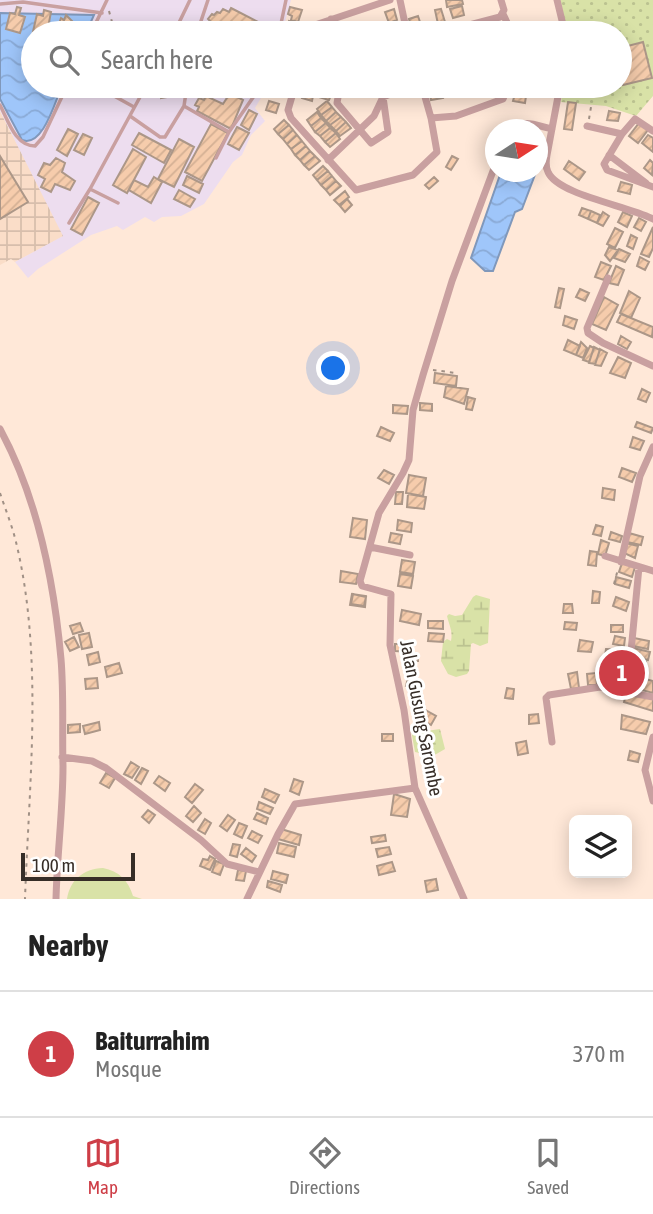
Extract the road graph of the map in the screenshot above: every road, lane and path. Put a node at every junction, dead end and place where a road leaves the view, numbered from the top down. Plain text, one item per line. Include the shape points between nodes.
1 (190, 0) edge
2 (208, 0) edge
3 (286, 0) edge
4 (390, 0) edge
5 (400, 0) edge
6 (501, 0) edge
7 (557, 0) edge
8 (107, 1) edge
9 (0, 4) edge
10 (102, 13) junction
11 (503, 14) junction
12 (331, 19) joint
13 (98, 21) edge
14 (112, 21) edge
15 (181, 21) edge
16 (201, 21) edge
17 (282, 21) edge
18 (326, 21) edge
19 (404, 21) edge
20 (487, 21) edge
21 (506, 21) edge
22 (562, 21) edge
23 (61, 98) edge
24 (118, 98) edge
25 (139, 98) edge
26 (185, 98) edge
27 (253, 98) edge
28 (292, 98) edge
29 (338, 98) edge
30 (383, 98) edge
31 (383, 98) edge
32 (425, 98) edge
33 (503, 98) edge
34 (558, 98) edge
35 (0, 105) edge
36 (184, 106) junction
37 (134, 107) junction
38 (591, 107) dead end
39 (129, 115) junction
40 (431, 118) junction
41 (587, 126) joint
42 (548, 128) edge
43 (552, 129) junction
44 (359, 130) junction
45 (653, 131) edge
46 (229, 132) junction
47 (622, 135) junction
48 (609, 155) junction
49 (216, 158) dead end
50 (328, 160) junction
51 (488, 182) edge
52 (651, 186) edge
53 (90, 189) junction
54 (118, 203) dead end
55 (653, 219) edge
56 (69, 223) dead end
57 (608, 278) dead end
58 (653, 366) edge
59 (426, 369) junction
60 (456, 373) dead end
61 (0, 429) edge
62 (653, 447) edge
63 (0, 493) edge
64 (370, 547) junction
65 (411, 555) dead end
66 (605, 556) dead end
67 (621, 562) junction
68 (639, 567) junction
69 (653, 571) edge
70 (614, 584) dead end
71 (630, 662) dead end
72 (653, 697) edge
73 (653, 737) edge
74 (552, 742) dead end
75 (651, 751) edge
76 (62, 757) junction
77 (415, 788) junction
78 (653, 801) edge
79 (259, 872) junction
80 (26, 899) edge
81 (56, 899) edge
82 (247, 899) edge
83 (464, 899) edge

1 - 15 lane
2 - 16 lane
3 - 17 lane
4 - 12 street
5 - 19 street
6 - 11 street
7 - 22 street
8 - 10 lane
8 - 14 path
9 - 10 lane via 23,2
10 - 13 lane
11 - 20 street
11 - 21 street
12 - 18 street
23 - 35 lane via 35,146 19,139
24 - 37 lane
25 - 37 lane
26 - 36 lane
27 - 46 lane
28 - 50 street via 290,118
29 - 44 street
30 - 44 street via 374,116
31 - 44 street via 388,134 372,143
32 - 40 street
33 - 40 street via 456,116
34 - 43 street
36 - 39 lane via 163,138
36 - 46 lane
37 - 39 lane
38 - 41 path
39 - 53 lane
40 - 50 street via 438,148 416,174 358,190
41 - 47 street
42 - 43 street
43 - 55 street via 546,164 552,177 576,192
44 - 50 street
45 - 47 street via 636,119
46 - 49 lane
47 - 48 street
48 - 52 street
48 - 52 street via 604,162 606,170
51 - 59 street, Jalan Gusung Sarombe
53 - 54 lane
53 - 56 lane
57 - 58 street via 588,333
59 - 60 path
59 - 64 street, Jalan Gusung Sarombe via 413,410 409,460 379,513
61 - 76 street via 31,501 50,578 61,660
62 - 67 street via 640,475
63 - 80 path via 15,539 30,663 32,752
64 - 65 street
64 - 77 street, Jalan Gusung Sarombe via 360,581 362,586 391,594 390,645
66 - 67 street
67 - 68 street
67 - 70 path
68 - 69 street
68 - 71 street
72 - 74 street via 600,687 549,695 545,705
73 - 75 street
75 - 78 street via 645,771
76 - 79 street via 106,768 228,864
76 - 81 street
77 - 79 street via 295,804
77 - 83 street, Jalan Gusung Sarombe
79 - 82 street

